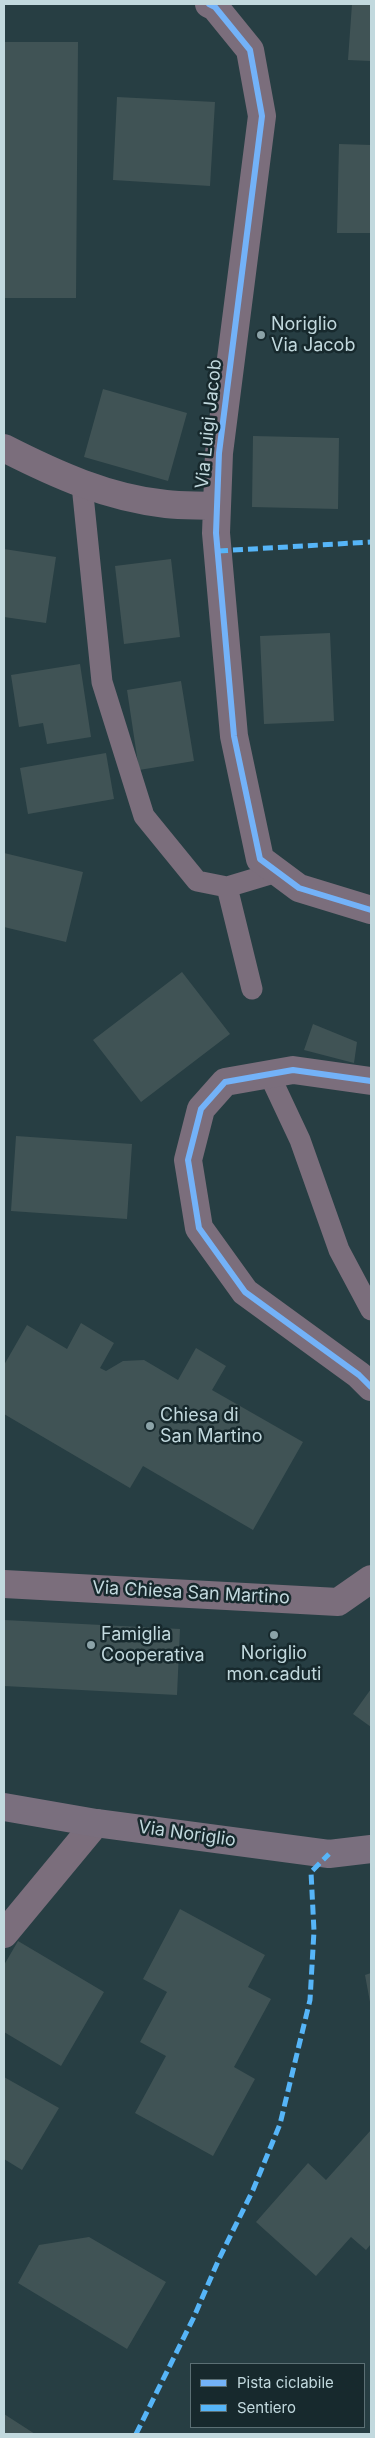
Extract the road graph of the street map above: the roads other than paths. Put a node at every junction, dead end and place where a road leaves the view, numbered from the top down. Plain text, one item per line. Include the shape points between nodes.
1 (209, 4) edge
2 (4, 448) edge
3 (82, 485) junction
4 (216, 506) junction
5 (277, 872) junction
6 (227, 887) junction
7 (371, 910) edge
8 (252, 989) dead end
9 (269, 1074) junction
10 (371, 1081) edge
11 (371, 1310) edge
12 (371, 1386) edge
13 (371, 1579) edge
14 (4, 1584) edge
15 (4, 1807) edge
16 (96, 1823) junction
17 (371, 1849) edge
18 (4, 1934) edge

1 - 4 street, Via Luigi Jacob via 250,50 262,116 219,453
2 - 3 street
3 - 4 street via 151,502
3 - 6 lane via 102,682 144,816 197,881
4 - 5 street, Via Luigi Jacob via 234,736 260,859
5 - 6 lane
5 - 7 street, Via Luigi Jacob via 299,888
6 - 8 lane
9 - 10 street via 293,1070
9 - 11 lane via 300,1140 339,1250
9 - 12 street via 225,1082 201,1109 188,1160 199,1228 245,1292
13 - 14 street, Via Chiesa San Martino via 338,1602
15 - 16 main road, Via Noriglio
16 - 17 main road, Via Noriglio via 329,1854
16 - 18 street

